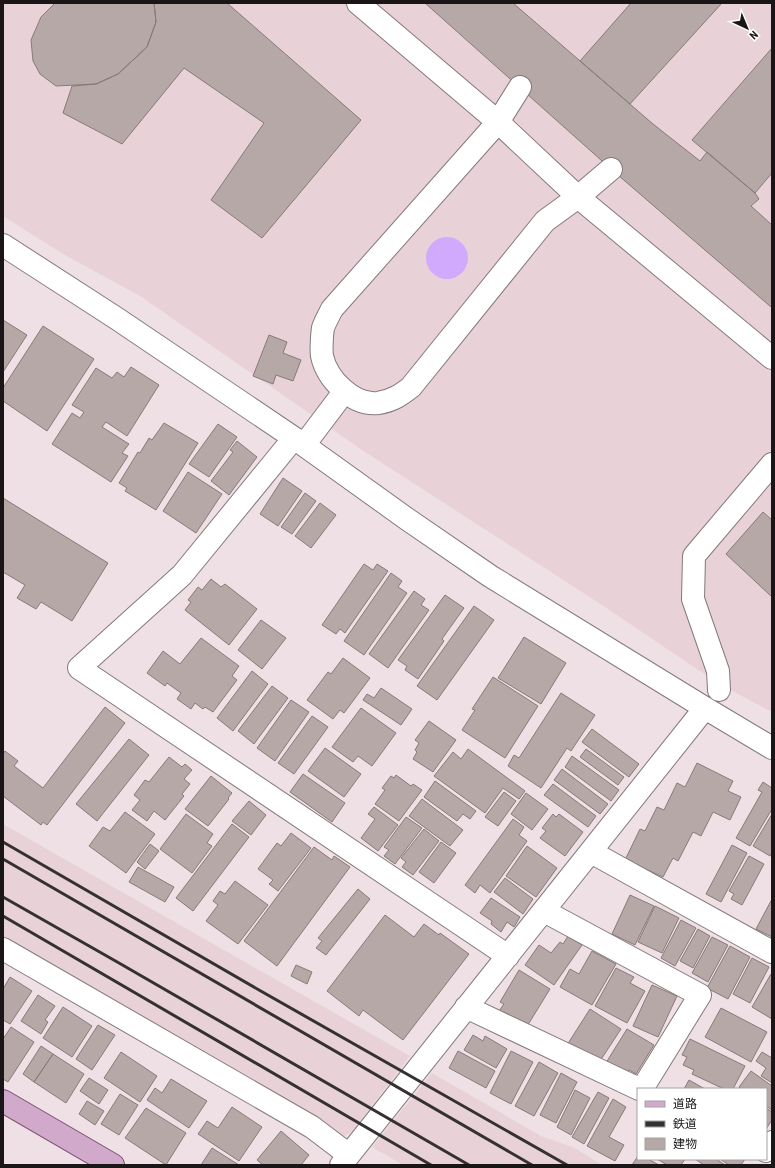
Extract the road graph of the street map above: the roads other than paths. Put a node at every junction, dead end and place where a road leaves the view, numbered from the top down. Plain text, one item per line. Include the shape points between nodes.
1 (358, 3) edge
2 (520, 87) dead end
3 (498, 122) junction
4 (611, 169) dead end
5 (578, 197) junction
6 (3, 244) edge
7 (772, 358) edge
8 (344, 392) junction
9 (299, 442) junction
10 (772, 464) edge
11 (718, 690) dead end
12 (705, 708) junction
13 (772, 748) edge
14 (591, 852) junction
15 (544, 911) junction
16 (3, 949) edge
17 (772, 952) edge
18 (508, 956) junction
19 (466, 1008) junction
20 (638, 1088) edge
21 (641, 1088) edge
22 (3, 1101) edge
23 (345, 1160) edge
24 (113, 1165) edge

1 - 3 street
2 - 3 street
3 - 5 street
3 - 8 street via 332,309 323,328 322,355 329,375
4 - 5 street
5 - 7 street
5 - 8 street via 545,221 411,388 396,398 378,403 362,401
6 - 9 street
8 - 9 street
9 - 12 street via 490,576
9 - 18 street via 182,575 79,668
10 - 11 street via 694,556 692,599 718,671
12 - 13 street
12 - 14 street
14 - 15 street
14 - 17 street
15 - 18 street
15 - 21 street via 700,995
16 - 23 street via 312,1127
18 - 19 street
19 - 20 street
19 - 23 street
22 - 24 main road

